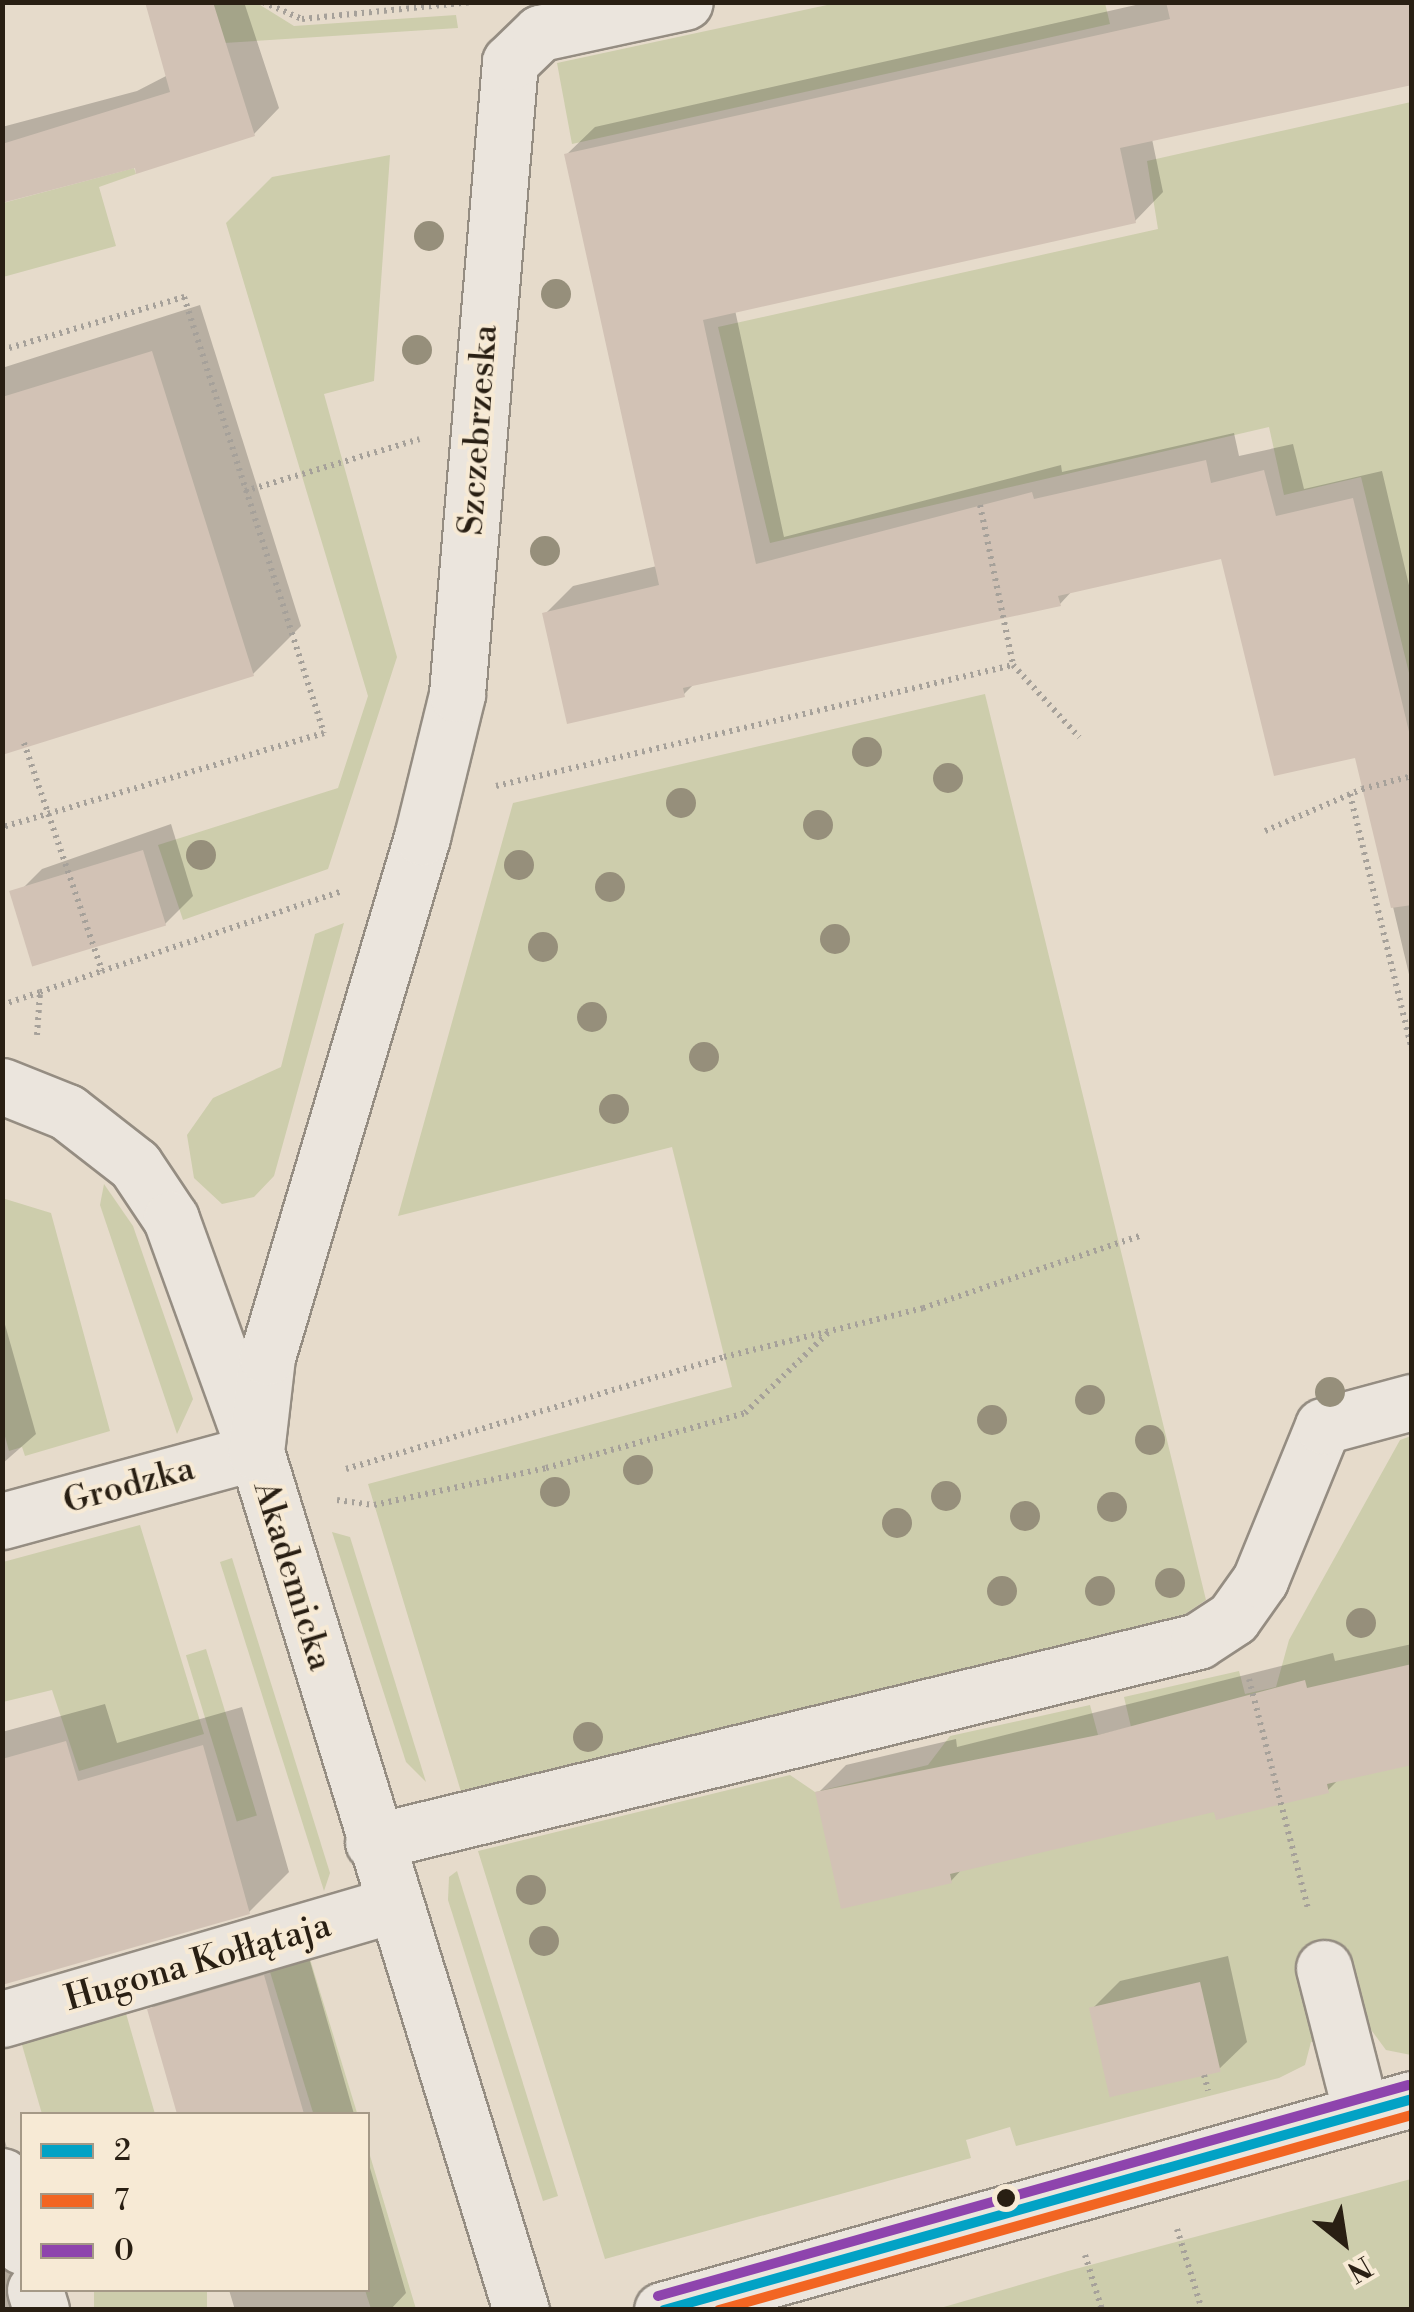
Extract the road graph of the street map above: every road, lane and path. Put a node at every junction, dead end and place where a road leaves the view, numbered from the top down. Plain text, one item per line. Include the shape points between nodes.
1 (263, 2) edge
2 (472, 2) edge
3 (686, 2) edge
4 (2, 350) edge
5 (430, 436) dead end
6 (245, 492) junction
7 (980, 505) dead end
8 (1013, 665) junction
9 (1079, 737) dead end
10 (24, 743) dead end
11 (1412, 776) edge
12 (490, 787) dead end
13 (1350, 794) junction
14 (49, 814) junction
15 (2, 827) edge
16 (1265, 831) dead end
17 (422, 837) joint
18 (346, 890) dead end
19 (40, 992) dead end
20 (2, 1005) edge
21 (1412, 1051) edge
22 (2, 1086) edge
23 (1142, 1235) dead end
24 (831, 1330) junction
25 (1412, 1402) edge
26 (256, 1452) junction
27 (346, 1469) dead end
28 (354, 1500) dead end
29 (2, 1521) edge
30 (1254, 1692) dead end
31 (373, 1842) junction
32 (392, 1905) junction
33 (1324, 1968) joint
34 (2, 2019) edge
35 (1386, 2105) edge
36 (2, 2176) edge
37 (1175, 2224) dead end
38 (20, 2239) edge
39 (1083, 2248) dead end
40 (521, 2310) edge
41 (662, 2310) edge
42 (1102, 2310) edge
43 (1202, 2310) edge

1 - 2 path via 302,19
3 - 17 street, Szczebrzeska via 540,32 520,46 504,83 466,634
4 - 6 path via 184,297
5 - 6 path
6 - 14 path via 324,733
7 - 8 path
8 - 9 path
8 - 12 path
10 - 14 path
11 - 13 path
13 - 16 path
13 - 21 path
14 - 15 path
14 - 18 path via 102,970
17 - 26 street, Akademicka via 277,1320
19 - 20 path
22 - 26 street via 66,1112 135,1165 170,1219
23 - 24 path via 923,1308
24 - 27 path
24 - 28 path via 745,1413 546,1468 374,1505
25 - 31 street via 1323,1426 1260,1580 1233,1618 1198,1642
26 - 29 street, Grodzka
26 - 31 street, Akademicka
30 - 33 path
31 - 32 street, Akademicka
32 - 34 street, Hugona Kołłątaja
32 - 40 street, Akademicka
33 - 35 street
35 - 41 street
36 - 38 street
37 - 43 path
39 - 42 path

